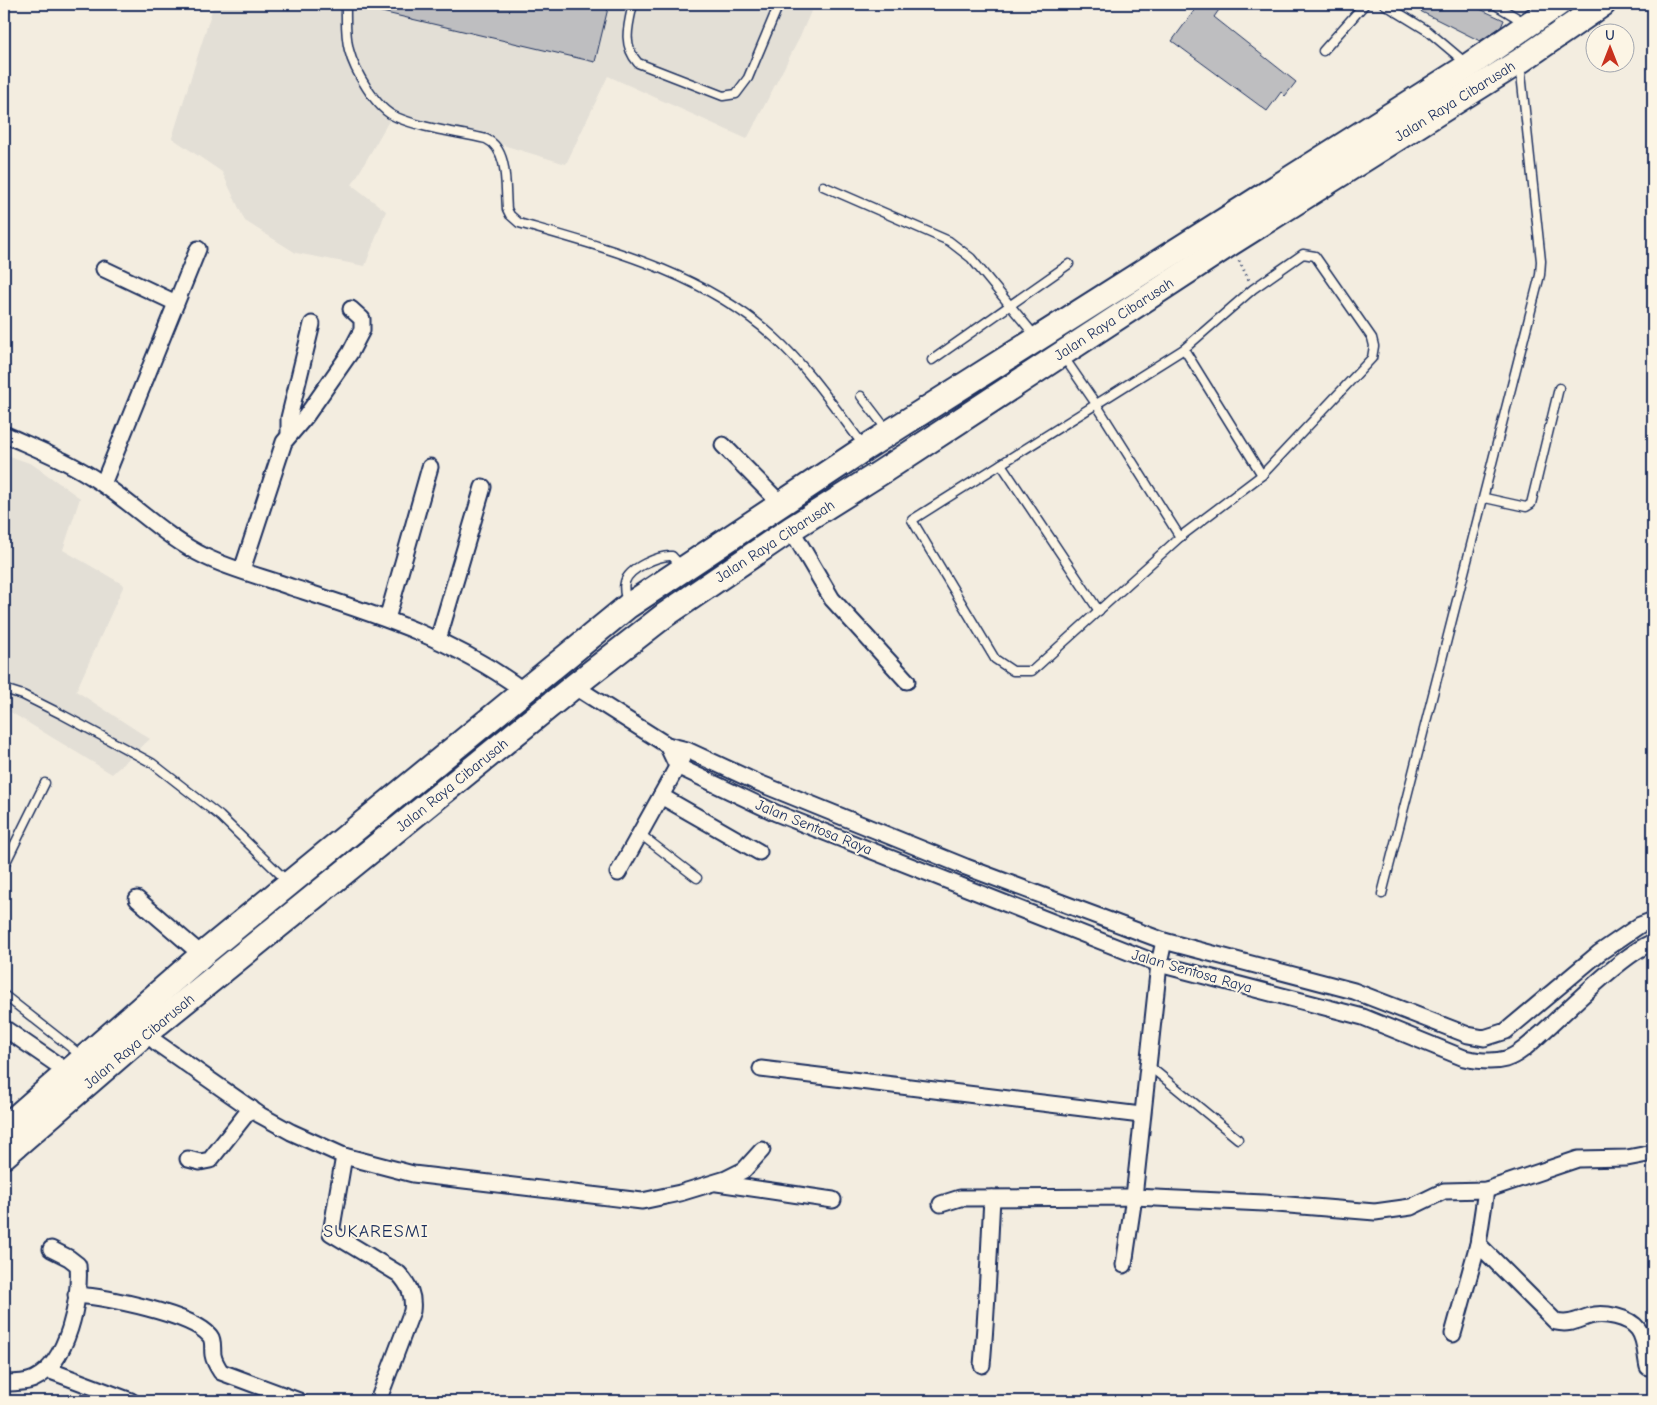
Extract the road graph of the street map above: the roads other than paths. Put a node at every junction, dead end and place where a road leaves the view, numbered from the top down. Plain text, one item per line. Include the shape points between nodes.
1 (346, 4) edge
2 (633, 4) edge
3 (778, 4) edge
4 (1365, 4) edge
5 (1384, 4) edge
6 (1494, 4) edge
7 (1558, 4) edge
8 (1603, 4) edge
9 (1527, 25) junction
10 (1323, 51) dead end
11 (1520, 61) junction
12 (1468, 66) junction
13 (823, 186) dead end
14 (198, 249) dead end
15 (1069, 264) dead end
16 (104, 269) dead end
17 (176, 303) junction
18 (1010, 305) junction
19 (351, 309) dead end
20 (312, 324) dead end
21 (1038, 338) junction
22 (1184, 349) junction
23 (1062, 354) junction
24 (932, 360) dead end
25 (1560, 388) dead end
26 (861, 396) dead end
27 (1096, 404) junction
28 (289, 433) junction
29 (889, 433) junction
30 (4, 434) edge
31 (723, 444) dead end
32 (865, 448) junction
33 (1001, 464) junction
34 (430, 468) dead end
35 (1262, 475) junction
36 (102, 484) junction
37 (483, 487) dead end
38 (1485, 498) junction
39 (781, 504) junction
40 (791, 529) junction
41 (1180, 537) junction
42 (242, 570) junction
43 (1099, 611) junction
44 (387, 619) junction
45 (438, 640) junction
46 (907, 681) dead end
47 (574, 686) junction
48 (4, 689) edge
49 (524, 691) junction
50 (667, 745) junction
51 (687, 750) junction
52 (677, 766) junction
53 (45, 783) dead end
54 (661, 796) junction
55 (640, 834) junction
56 (759, 852) dead end
57 (4, 866) edge
58 (618, 873) dead end
59 (696, 878) dead end
60 (290, 884) junction
61 (1382, 894) dead end
62 (137, 900) dead end
63 (1653, 920) edge
64 (1164, 941) junction
65 (1653, 942) edge
66 (202, 955) junction
67 (1159, 964) junction
68 (4, 995) edge
69 (4, 1028) edge
70 (146, 1033) junction
71 (1147, 1064) junction
72 (76, 1065) junction
73 (762, 1069) dead end
74 (251, 1108) junction
75 (1142, 1115) junction
76 (4, 1128) edge
77 (1238, 1140) dead end
78 (762, 1150) dead end
79 (1653, 1154) edge
80 (4, 1156) edge
81 (344, 1156) junction
82 (188, 1159) dead end
83 (716, 1183) junction
84 (1486, 1190) junction
85 (1134, 1197) junction
86 (992, 1198) junction
87 (834, 1200) dead end
88 (941, 1204) dead end
89 (1478, 1244) junction
90 (51, 1249) dead end
91 (1124, 1265) dead end
92 (76, 1295) junction
93 (1453, 1334) dead end
94 (982, 1365) dead end
95 (1648, 1367) dead end
96 (48, 1370) junction
97 (4, 1383) edge
98 (131, 1401) edge
99 (299, 1401) edge
100 (378, 1401) edge

1 - 32 lane via 349,51 378,105 396,117 414,123 494,142 500,151 507,209 519,223 606,247 678,275 757,323 777,339 816,383
2 - 3 lane via 627,45 631,56 638,63 723,96 736,94 748,78
4 - 10 lane
5 - 12 lane via 1428,31
6 - 9 lane
7 - 9 main road, Jalan Raya Cibarusah
8 - 11 main road, Jalan Raya Cibarusah
9 - 12 main road, Jalan Raya Cibarusah
11 - 23 main road, Jalan Raya Cibarusah via 1231,242
11 - 38 lane via 1540,275
12 - 21 main road, Jalan Raya Cibarusah
13 - 18 lane via 949,241 971,258
14 - 17 street
15 - 18 lane
16 - 17 street
17 - 36 street
18 - 21 lane
18 - 24 lane
19 - 28 street via 362,319 362,330 306,416
20 - 28 street via 289,418
21 - 29 main road, Jalan Raya Cibarusah
22 - 27 lane
22 - 35 lane
22 - 35 lane via 1253,289 1304,254 1315,256 1372,338 1372,358
23 - 27 lane
23 - 40 main road, Jalan Raya Cibarusah
25 - 38 lane via 1532,504 1526,507
26 - 29 lane
27 - 33 lane
27 - 41 lane
28 - 42 street via 280,450
29 - 32 main road, Jalan Raya Cibarusah
30 - 36 street via 76,466
31 - 39 street
32 - 39 main road, Jalan Raya Cibarusah
33 - 43 lane
33 - 43 lane via 912,520 995,659 1014,671 1032,671
34 - 44 street
35 - 41 lane
36 - 42 street via 168,535 205,556
37 - 45 street
38 - 61 lane
39 - 49 main road, Jalan Raya Cibarusah via 628,606
40 - 46 street via 832,599
40 - 47 main road, Jalan Raya Cibarusah via 665,615
41 - 43 lane
42 - 44 street
44 - 45 street
45 - 49 street via 477,659
47 - 50 street, Jalan Sentosa Raya
47 - 70 main road, Jalan Raya Cibarusah
48 - 60 lane via 54,710 152,763 220,816
49 - 60 main road, Jalan Raya Cibarusah
50 - 51 street, Jalan Sentosa Raya
50 - 52 street
51 - 52 street
51 - 64 street, Jalan Sentosa Raya via 754,781 966,867
52 - 54 street
52 - 67 street, Jalan Sentosa Raya via 776,813
53 - 57 lane
54 - 55 street
54 - 56 street
55 - 58 street
55 - 59 lane
60 - 66 main road, Jalan Raya Cibarusah
62 - 66 street
63 - 64 street, Jalan Sentosa Raya via 1640,925 1599,953 1506,1031 1484,1038 1468,1035 1354,991
64 - 67 street
65 - 67 street, Jalan Sentosa Raya via 1614,969 1524,1048 1513,1056 1493,1062 1464,1058 1363,1017
66 - 72 main road, Jalan Raya Cibarusah
67 - 71 street
68 - 72 lane
69 - 72 street
70 - 74 street
70 - 80 main road, Jalan Raya Cibarusah
71 - 75 street
71 - 77 lane
72 - 76 main road, Jalan Raya Cibarusah
73 - 75 street
74 - 81 street via 291,1132
74 - 82 street via 210,1160
75 - 85 street
78 - 83 street via 744,1170
79 - 84 street via 1578,1159
81 - 83 street via 413,1174 642,1201
81 - 100 street via 331,1233 399,1274 412,1295 412,1311
83 - 87 street
84 - 85 street via 1444,1191 1411,1207 1375,1212
84 - 89 street
85 - 86 street
85 - 91 street
86 - 88 street via 960,1198
86 - 94 street
89 - 93 street
89 - 95 street via 1556,1322 1576,1323 1592,1315 1627,1320 1638,1329 1644,1342
90 - 92 street via 78,1265
92 - 96 street via 68,1335
92 - 99 street via 145,1308 206,1331 212,1338 215,1362 221,1372
96 - 97 street via 34,1380
96 - 98 street

